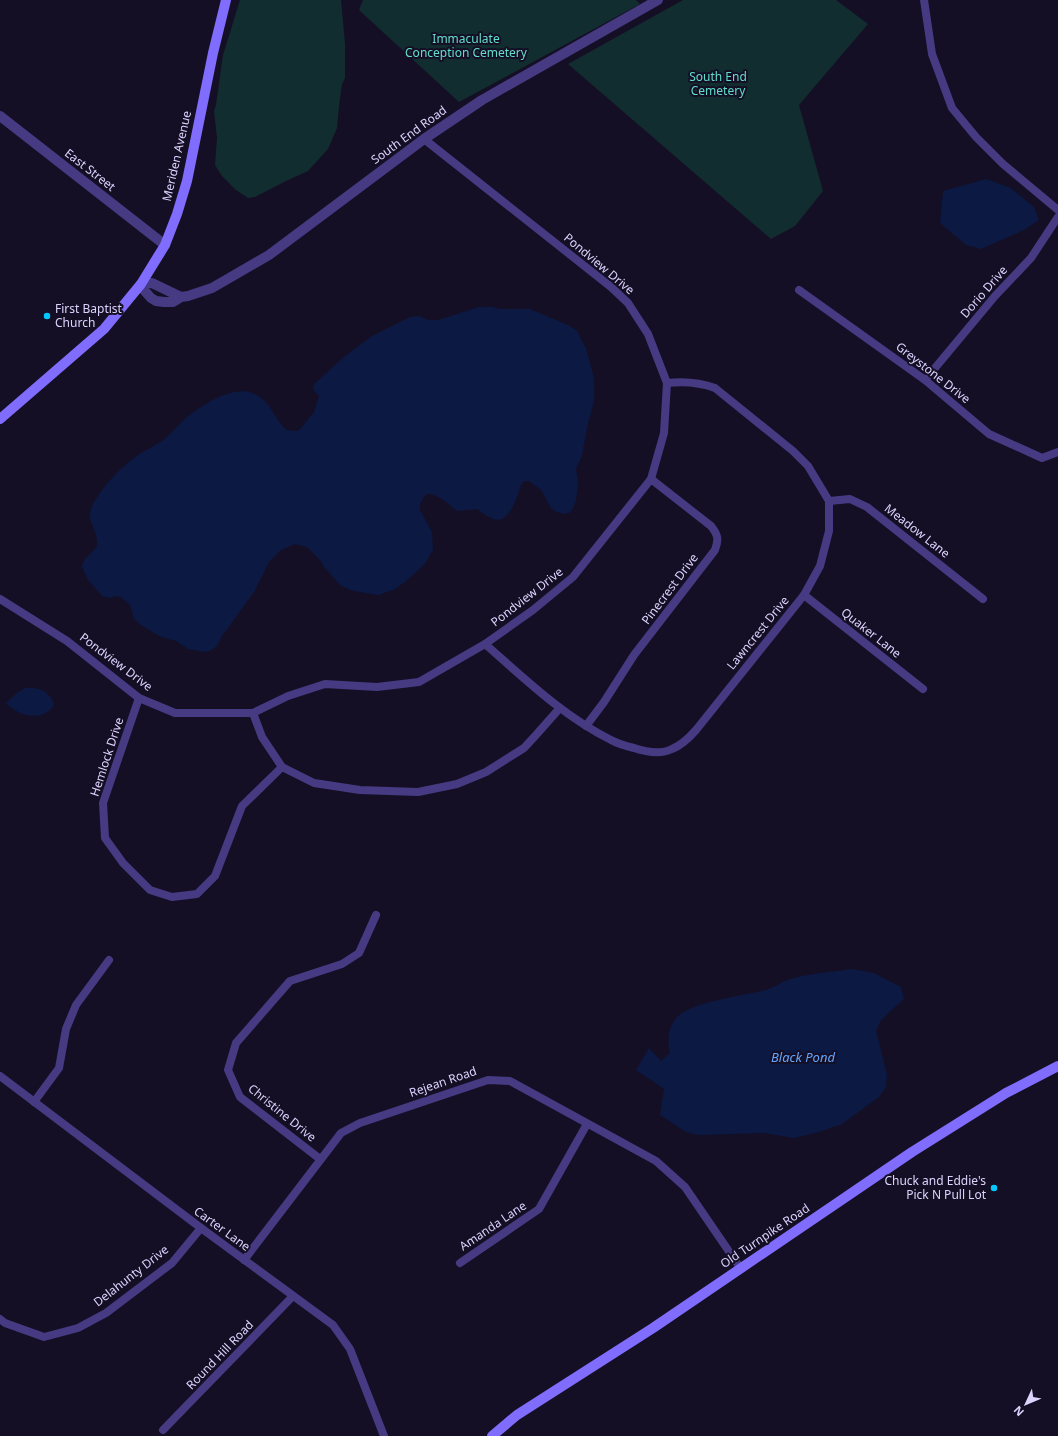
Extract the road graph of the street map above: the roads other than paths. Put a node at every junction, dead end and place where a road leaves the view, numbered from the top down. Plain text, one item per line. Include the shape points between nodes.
1 (226, 0) edge
2 (658, 0) edge
3 (924, 0) edge
4 (0, 116) edge
5 (424, 139) junction
6 (1058, 210) edge
7 (1058, 217) edge
8 (165, 245) junction
9 (142, 284) junction
10 (799, 290) dead end
11 (925, 380) junction
12 (667, 382) junction
13 (1, 415) edge
14 (1058, 452) edge
15 (651, 479) junction
16 (829, 501) junction
17 (804, 595) junction
18 (983, 599) dead end
19 (0, 600) edge
20 (485, 644) junction
21 (923, 689) dead end
22 (139, 698) junction
23 (559, 709) junction
24 (253, 713) junction
25 (586, 726) junction
26 (282, 767) junction
27 (376, 915) dead end
28 (109, 960) dead end
29 (1058, 1066) edge
30 (0, 1076) edge
31 (34, 1102) junction
32 (587, 1124) junction
33 (320, 1159) junction
34 (201, 1228) junction
35 (244, 1260) junction
36 (460, 1263) dead end
37 (741, 1269) junction
38 (293, 1296) junction
39 (0, 1319) edge
40 (163, 1430) dead end
41 (384, 1436) edge
42 (492, 1436) edge

1 - 8 main road, Meriden Avenue via 187,181
2 - 5 street, South End Road via 482,100
3 - 6 street via 932,54 952,108 1002,164
4 - 8 street, East Street
5 - 9 street, South End Road via 269,255 212,288 181,297 152,283
5 - 12 street, Pondview Drive via 628,303 648,334
7 - 11 street, Dorio Drive via 1031,258 995,296
8 - 9 main road, Meriden Avenue
9 - 13 main road, Meriden Avenue via 104,329
10 - 11 street, Greystone Drive
11 - 14 street, Greystone Drive via 989,434 1042,458
12 - 15 street, Pondview Drive via 664,433
12 - 16 street via 695,382 715,388 793,451 808,466
15 - 20 street, Pondview Drive via 573,577 534,610
15 - 25 street, Pinecrest Drive via 711,526 717,534 718,543 634,655
16 - 17 street, Lawncrest Drive via 829,532 820,566
16 - 18 street, Meadow Lane via 850,499 867,507
17 - 21 street, Quaker Lane
17 - 25 street, Lawncrest Drive via 696,730 685,742 672,750 647,752 612,741
19 - 22 street, Pondview Drive via 67,641
20 - 23 street, Lawncrest Drive
20 - 24 street, Pondview Drive via 418,682 377,687 325,684 288,696
22 - 24 street, Pondview Drive via 175,713
22 - 26 street, Hemlock Drive via 103,802 105,838 123,864 150,890 172,897 197,894 215,876 242,806
23 - 25 street, Lawncrest Drive
23 - 26 street via 536,736 515,754 486,772 457,784 418,792 360,790 314,783
24 - 26 street via 262,738
27 - 33 street, Christine Drive via 359,953 342,964 290,981 236,1043 228,1070 240,1097
28 - 31 street via 76,1005 66,1030 59,1068
29 - 37 main road, Old Turnpike Road via 1006,1093 912,1152
30 - 31 street, Carter Lane
31 - 34 street, Carter Lane
32 - 33 street, Rejean Road via 510,1082 488,1080 360,1123 341,1133
32 - 36 street, Amanda Lane via 539,1209
32 - 37 street, Rejean Road via 656,1161 685,1187
33 - 35 street, Rejean Road
34 - 35 street, Carter Lane
34 - 39 street, Delahunty Drive via 172,1263 106,1313 78,1328 44,1337
35 - 38 street, Carter Lane
37 - 42 main road, Old Turnpike Road via 517,1415
38 - 40 street, Round Hill Road
38 - 41 street, Carter Lane via 333,1325 350,1349

